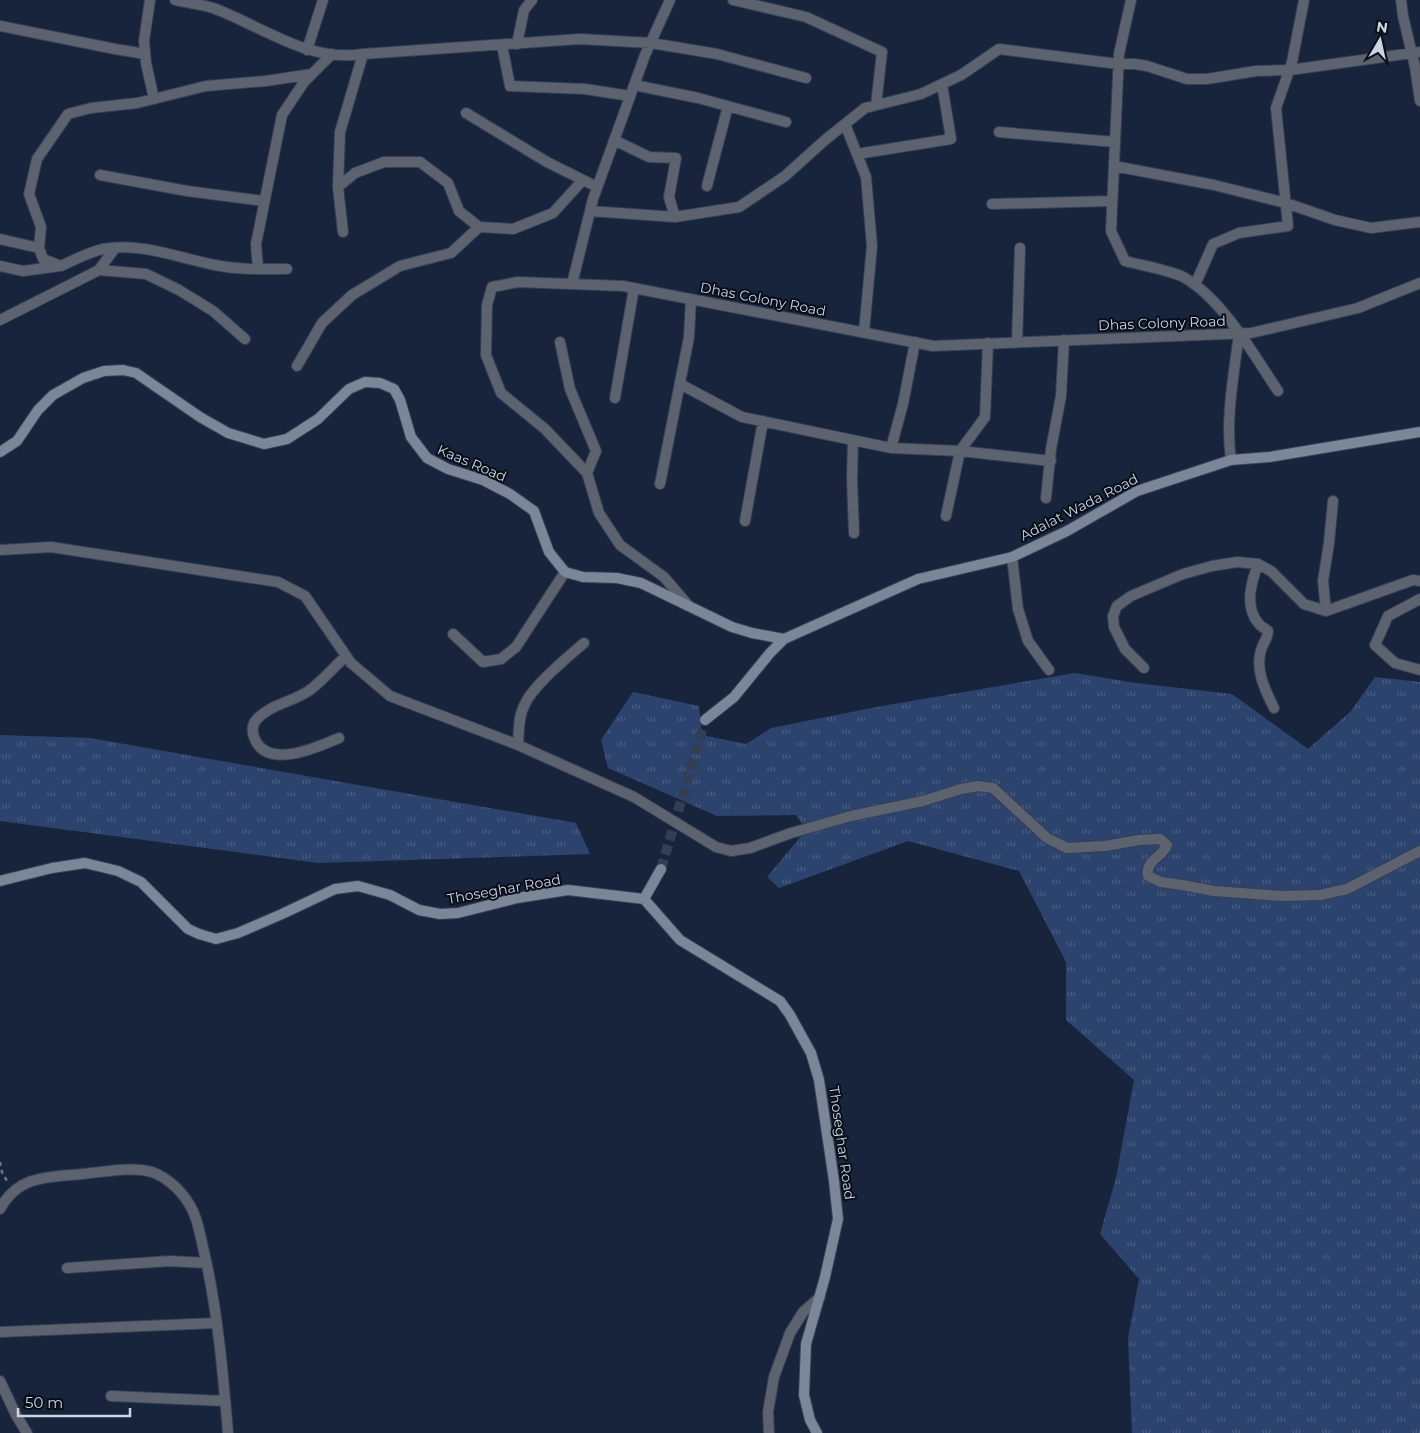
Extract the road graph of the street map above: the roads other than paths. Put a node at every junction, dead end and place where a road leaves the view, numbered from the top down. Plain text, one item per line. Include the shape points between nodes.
1 (150, 0) edge
2 (175, 0) edge
3 (324, 0) edge
4 (532, 0) edge
5 (670, 0) edge
6 (733, 0) edge
7 (1131, 0) edge
8 (1304, 0) edge
9 (1401, 0) edge
10 (768, 4) edge
11 (0, 26) edge
12 (651, 43) junction
13 (518, 44) junction
14 (502, 45) junction
15 (307, 50) junction
16 (1416, 52) edge
17 (145, 54) junction
18 (332, 54) junction
19 (363, 54) junction
20 (1118, 64) junction
21 (1290, 70) junction
22 (312, 74) junction
23 (806, 78) dead end
24 (942, 84) junction
25 (634, 85) junction
26 (630, 96) junction
27 (154, 99) junction
28 (1420, 101) edge
29 (876, 105) junction
30 (728, 106) junction
31 (466, 113) dead end
32 (786, 122) dead end
33 (845, 124) junction
34 (999, 132) dead end
35 (614, 140) junction
36 (1115, 142) junction
37 (857, 154) junction
38 (1114, 166) junction
39 (100, 175) dead end
40 (582, 180) junction
41 (707, 186) dead end
42 (338, 187) junction
43 (597, 187) junction
44 (264, 201) junction
45 (1112, 201) junction
46 (1286, 203) junction
47 (992, 204) dead end
48 (590, 211) junction
49 (675, 217) junction
50 (1420, 222) edge
51 (479, 227) junction
52 (343, 232) dead end
53 (0, 239) edge
54 (39, 248) junction
55 (115, 248) junction
56 (1020, 248) dead end
57 (0, 266) edge
58 (60, 266) junction
59 (258, 269) junction
60 (288, 269) dead end
61 (99, 270) junction
62 (1420, 283) edge
63 (572, 284) junction
64 (1195, 285) junction
65 (634, 288) junction
66 (691, 299) junction
67 (0, 320) edge
68 (864, 332) junction
69 (1239, 333) junction
70 (245, 339) dead end
71 (1064, 340) junction
72 (560, 342) dead end
73 (915, 342) junction
74 (1018, 342) junction
75 (988, 343) junction
76 (297, 366) dead end
77 (680, 384) junction
78 (1278, 391) dead end
79 (615, 398) dead end
80 (763, 421) junction
81 (1420, 432) edge
82 (854, 440) junction
83 (891, 448) junction
84 (960, 451) junction
85 (0, 452) edge
86 (1231, 460) junction
87 (1051, 461) junction
88 (587, 473) junction
89 (660, 484) dead end
90 (1046, 498) dead end
91 (1333, 501) dead end
92 (946, 516) dead end
93 (745, 522) dead end
94 (854, 533) dead end
95 (0, 550) edge
96 (1012, 557) junction
97 (1258, 564) junction
98 (565, 572) junction
99 (1420, 581) edge
100 (1420, 598) edge
101 (688, 605) junction
102 (1326, 611) junction
103 (453, 634) dead end
104 (784, 639) junction
105 (584, 643) dead end
106 (346, 656) junction
107 (1144, 668) dead end
108 (1049, 670) dead end
109 (1420, 670) edge
110 (1274, 708) dead end
111 (704, 720) tunnel mouth
112 (339, 738) dead end
113 (518, 745) junction
114 (1420, 851) edge
115 (660, 869) tunnel mouth
116 (0, 881) edge
117 (644, 899) junction
118 (0, 1209) edge
119 (206, 1263) junction
120 (67, 1268) dead end
121 (820, 1296) junction
122 (216, 1323) junction
123 (0, 1332) edge
124 (0, 1381) edge
125 (111, 1396) dead end
126 (225, 1401) junction
127 (27, 1433) edge
128 (228, 1433) edge
129 (769, 1433) edge
130 (817, 1433) edge

1 - 17 street
2 - 15 street via 212,8
3 - 15 street
4 - 13 street via 524,10
5 - 12 street
6 - 10 street
7 - 20 street
8 - 21 street
9 - 16 street
10 - 29 street via 806,17 882,52
11 - 17 street
12 - 13 street via 580,39
12 - 23 street via 717,54
12 - 25 street
13 - 14 street
14 - 19 street
14 - 26 street via 510,86 585,89
15 - 18 street
16 - 21 street
16 - 28 street
17 - 27 street
18 - 19 street
18 - 22 street
19 - 42 street via 340,132
20 - 21 street via 1146,66 1187,79
20 - 24 street via 1000,49
20 - 36 street
21 - 46 street via 1276,108
22 - 27 street via 206,86
22 - 44 street via 282,115
24 - 29 street via 921,94
24 - 37 street via 951,139
25 - 26 street
25 - 30 street
26 - 35 street
27 - 54 street via 68,114 37,159 29,194 41,228
29 - 33 street via 865,108
30 - 32 street
30 - 41 street
31 - 40 street
33 - 37 street
33 - 49 street via 786,176 739,207
34 - 36 street
35 - 43 street
35 - 49 street via 649,157 676,158 669,197
36 - 38 street
37 - 68 street via 866,177 872,246
38 - 45 street
38 - 46 street
39 - 44 street via 187,192
40 - 43 street
40 - 51 street via 553,213 513,229
42 - 51 street via 355,173 384,162 420,162 448,182 460,211
42 - 52 street
43 - 48 street
44 - 59 street via 256,244
45 - 47 street
45 - 64 street via 1111,231 1126,261 1184,277
46 - 50 street via 1371,228
46 - 64 street via 1288,226 1239,233 1213,244
48 - 49 street
48 - 63 street
51 - 76 street via 452,253 400,266 352,295 322,322
53 - 54 street
54 - 58 street via 43,259
55 - 58 street via 102,249
55 - 59 street via 169,253 215,266
55 - 61 street
56 - 74 street
57 - 58 street via 23,272
59 - 60 street
61 - 67 street
61 - 70 street via 146,274 213,311
62 - 69 street, Dhas Colony Road via 1358,308
63 - 65 street, Dhas Colony Road
63 - 88 street, Dhas Colony Road via 518,282 492,287 487,305 486,355 501,393 545,429
64 - 69 street
65 - 66 street, Dhas Colony Road
65 - 79 street
66 - 68 street, Dhas Colony Road
66 - 77 street via 689,337
68 - 73 street, Dhas Colony Road
69 - 71 street, Dhas Colony Road
69 - 78 street
69 - 86 street via 1231,401
71 - 74 street, Dhas Colony Road
71 - 87 street via 1061,396
72 - 88 street via 570,389 596,451
73 - 75 street, Dhas Colony Road via 933,346
73 - 83 street
74 - 75 street, Dhas Colony Road
75 - 84 street via 985,417
77 - 80 street via 742,417
77 - 89 street
80 - 82 street
80 - 93 street
81 - 86 main road, Adalat Wada Road via 1269,457
82 - 83 street
82 - 94 street
83 - 84 street
84 - 87 street
84 - 92 street
85 - 98 main road, Kaas Road via 17,441 38,410 53,395 83,378 104,371 136,373 228,433 264,444 287,439 318,419 349,389 365,382 380,383 394,389 411,437 427,458 482,480 534,511 549,552
86 - 96 main road, Adalat Wada Road via 1137,490 1066,531
87 - 90 street
88 - 101 street, Dhas Colony Road via 599,514 620,545 664,577
91 - 102 street via 1323,581
95 - 106 street via 51,547 278,582 304,596
96 - 104 main road, Adalat Wada Road via 918,579
96 - 108 street via 1018,609 1028,641
97 - 102 street via 1271,571 1304,604
97 - 107 street via 1237,562 1183,574 1131,596 1117,606 1113,616 1114,627 1125,649
97 - 110 street via 1250,598 1253,616 1268,631 1260,653 1260,673
98 - 101 main road via 641,583
98 - 103 street via 516,647 501,658 482,662
99 - 102 street via 1413,580
100 - 109 street via 1388,616 1374,645 1395,663
101 - 104 main road via 732,627
104 - 111 main road, Adalat Wada Road via 734,697
105 - 113 street via 551,672 526,701
106 - 112 street via 309,691 265,712 252,728 258,745 269,752 286,755 308,751
106 - 113 street via 390,696
113 - 114 street via 634,797 716,847 731,851 851,816 978,786 993,788 1047,838 1067,848 1160,839 1167,845 1165,851 1150,864 1148,876 1161,882 1214,892 1320,895 1346,889
115 - 117 main road
116 - 117 main road, Thoseghar Road via 85,863 118,871 141,882 188,928 216,939 238,933 335,889 358,886 390,895 418,910 440,914 568,890
117 - 121 main road, Thoseghar Road via 680,940 780,1001 811,1053 819,1080 838,1219
118 - 119 street via 15,1190 46,1177 138,1170 155,1173 173,1184 188,1202 196,1218
119 - 120 street via 170,1261
119 - 122 street
121 - 129 street via 803,1312 790,1333 774,1377 768,1412
121 - 130 main road, Thoseghar Road via 806,1344 804,1395
122 - 123 street
122 - 126 street
124 - 127 street
125 - 126 street
126 - 128 street

